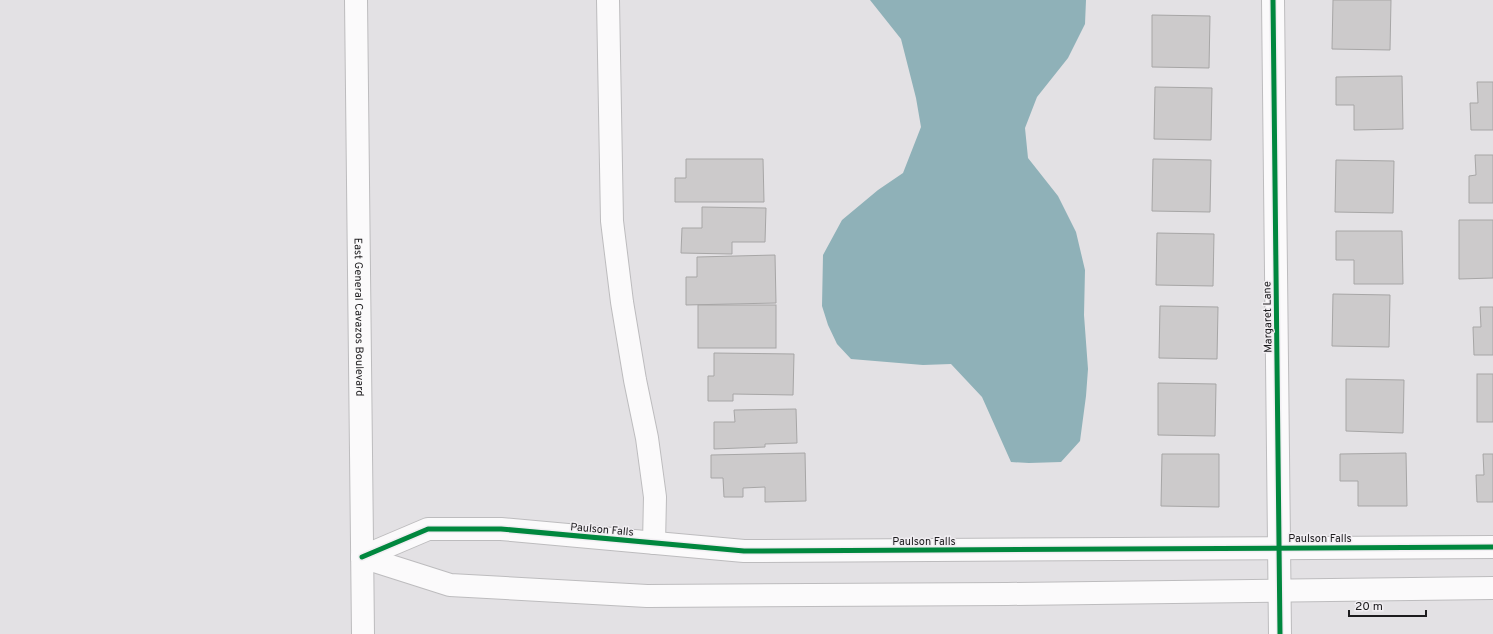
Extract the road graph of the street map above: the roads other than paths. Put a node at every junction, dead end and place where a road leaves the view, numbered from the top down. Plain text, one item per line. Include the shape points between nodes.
1 (356, 0) edge
2 (608, 0) edge
3 (1272, 0) edge
4 (654, 544) junction
5 (1493, 547) edge
6 (1280, 548) junction
7 (362, 557) junction
8 (1493, 588) edge
9 (1280, 590) junction
10 (363, 634) edge
11 (1280, 634) edge

1 - 7 street, East General Cavazos Boulevard
2 - 4 street via 612,221 623,309 647,438 655,497
3 - 6 street, Margaret Lane
4 - 6 street, Paulson Falls via 744,551
4 - 7 street, Paulson Falls via 501,529 428,529
5 - 6 street, Paulson Falls
6 - 9 street, Margaret Lane
7 - 9 street via 450,585 647,596
7 - 10 street, East General Cavazos Boulevard
8 - 9 street
9 - 11 street, Margaret Lane

